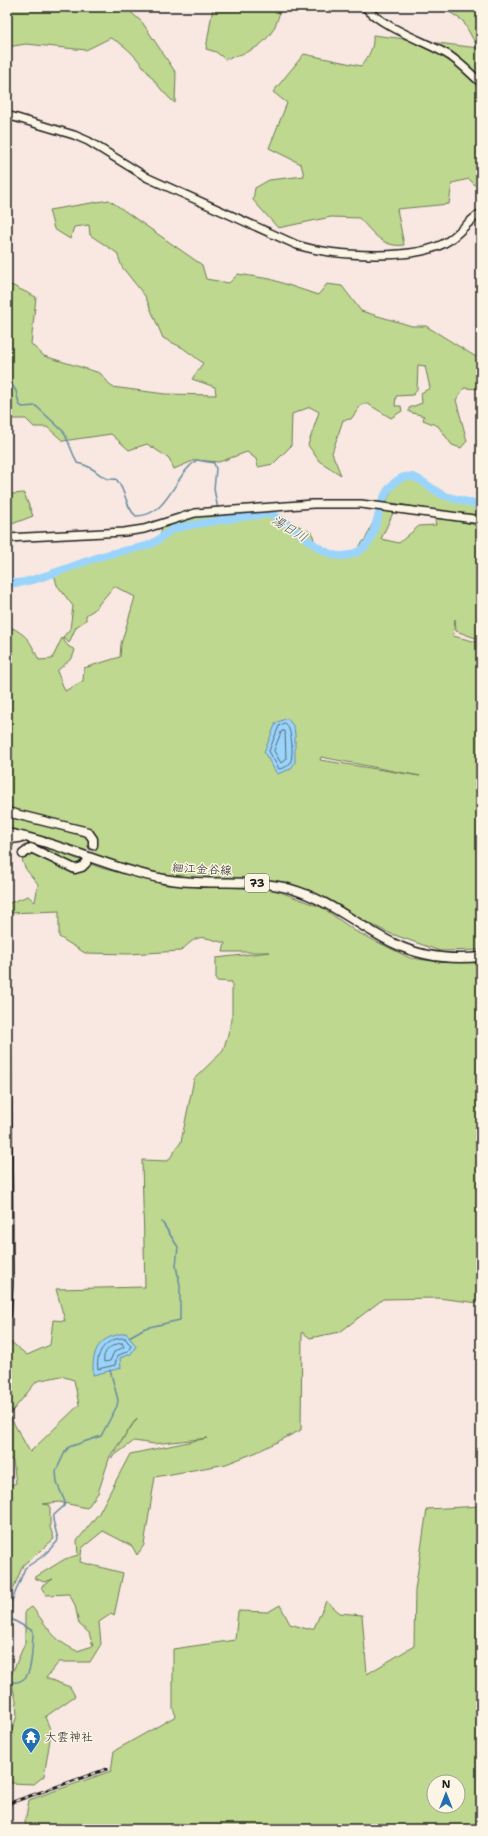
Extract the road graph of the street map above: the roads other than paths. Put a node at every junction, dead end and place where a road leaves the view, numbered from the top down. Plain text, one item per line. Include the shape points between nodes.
1 (366, 7) edge
2 (481, 83) edge
3 (7, 115) edge
4 (481, 213) edge
5 (481, 520) edge
6 (7, 538) edge
7 (7, 812) edge
8 (8, 833) edge
9 (24, 836) junction
10 (93, 845) dead end
11 (7, 846) edge
12 (23, 854) dead end
13 (86, 862) dead end
14 (481, 956) edge
15 (7, 1051) edge
16 (7, 1315) edge

1 - 2 street via 382,20 447,54
3 - 4 street via 74,135 148,178 297,245 317,251 348,254 419,252 448,240
5 - 6 street via 362,504 313,504 194,513 144,529 124,532
7 - 10 main road via 88,832 93,839
8 - 9 main road, 細江金谷線 / 73
9 - 11 main road via 10,839
9 - 14 main road, 細江金谷線 / 73 via 166,880 250,883 289,888 334,907 395,944 416,952 445,958
12 - 13 main road via 31,848 76,869
15 - 16 street

